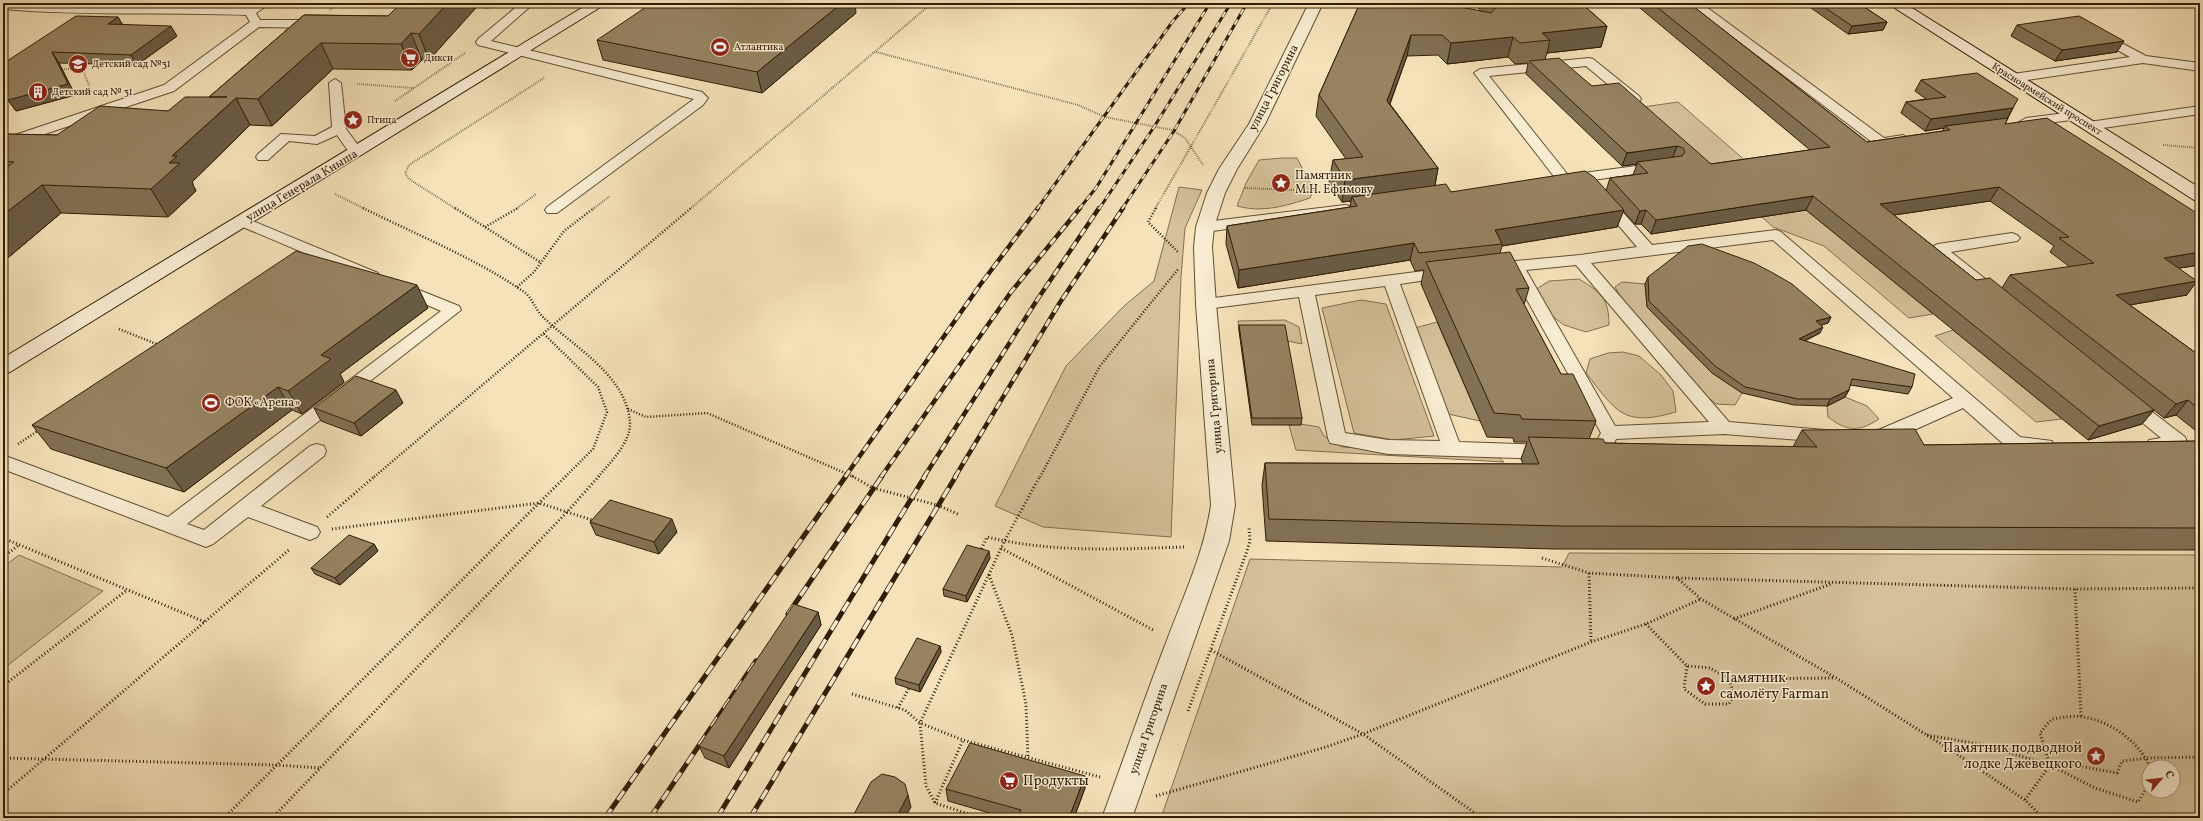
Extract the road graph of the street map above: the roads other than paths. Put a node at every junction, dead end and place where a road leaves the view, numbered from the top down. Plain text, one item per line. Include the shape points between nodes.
1 (265, 3) edge
2 (528, 3) edge
3 (600, 3) edge
4 (1316, 3) edge
5 (1694, 3) edge
6 (1894, 3) edge
7 (3, 6) edge
8 (170, 6) edge
9 (253, 18) junction
10 (329, 24) edge
11 (2091, 31) edge
12 (522, 51) junction
13 (2143, 59) junction
14 (2200, 67) edge
15 (2013, 78) junction
16 (334, 83) road end
17 (1634, 99) edge
18 (2200, 110) edge
19 (2073, 116) junction
20 (2013, 124) edge
21 (2089, 126) junction
22 (339, 129) junction
23 (1920, 136) edge
24 (3, 144) edge
25 (356, 152) junction
26 (263, 157) dead end
27 (1672, 165) edge
28 (1583, 177) junction
29 (1564, 180) junction
30 (1549, 182) edge
31 (2200, 196) edge
32 (1359, 207) edge
33 (552, 210) dead end
34 (243, 222) junction
35 (1205, 226) junction
36 (2012, 238) dead end
37 (1648, 250) junction
38 (1580, 260) junction
39 (1515, 266) junction
40 (1391, 280) junction
41 (1306, 291) junction
42 (1206, 304) junction
43 (2006, 304) edge
44 (3, 366) edge
45 (2117, 393) edge
46 (1965, 400) junction
47 (1724, 428) junction
48 (1610, 433) junction
49 (1452, 448) junction
50 (2061, 448) edge
51 (2139, 448) edge
52 (317, 451) dead end
53 (3, 462) edge
54 (245, 508) junction
55 (173, 524) junction
56 (310, 532) road end
57 (1117, 818) edge

1 - 9 lane
2 - 12 lane via 482,42
3 - 12 street, улица Генерала Кныша
4 - 35 street, улица Григорина via 1264,110 1216,193
5 - 23 lane via 1881,142
6 - 15 street, Красноармейский проспект
7 - 8 lane via 52,14
8 - 9 lane
9 - 10 lane
9 - 24 lane via 169,88
11 - 13 lane
12 - 25 street, улица Генерала Кныша
12 - 33 lane via 697,95 700,98
13 - 14 lane
13 - 15 lane
15 - 19 street, Красноармейский проспект
16 - 22 lane
17 - 29 lane via 1589,62 1480,73
18 - 21 lane
19 - 20 lane
19 - 21 street, Красноармейский проспект
21 - 31 street, Красноармейский проспект
22 - 25 lane
22 - 26 lane via 317,140 286,137
25 - 34 street, улица Генерала Кныша
27 - 28 lane
28 - 29 lane
28 - 37 lane
29 - 30 lane
32 - 35 lane
34 - 44 street, улица Генерала Кныша
34 - 55 lane via 453,310
35 - 42 street, улица Григорина via 1203,247
36 - 43 lane via 1938,249
37 - 38 lane
37 - 46 lane via 1776,235
38 - 39 lane
38 - 47 lane
39 - 40 lane
39 - 48 lane
40 - 41 lane
40 - 49 lane
41 - 42 lane
41 - 49 lane via 1337,438 1388,447
42 - 57 street, улица Григорина via 1224,506 1216,549 1170,633 1128,787
45 - 51 lane via 2178,442
46 - 47 lane via 1875,440
46 - 50 lane via 2014,443
47 - 48 lane
48 - 49 lane via 1600,454
52 - 54 lane
53 - 55 lane
54 - 55 lane via 206,539
54 - 56 lane

